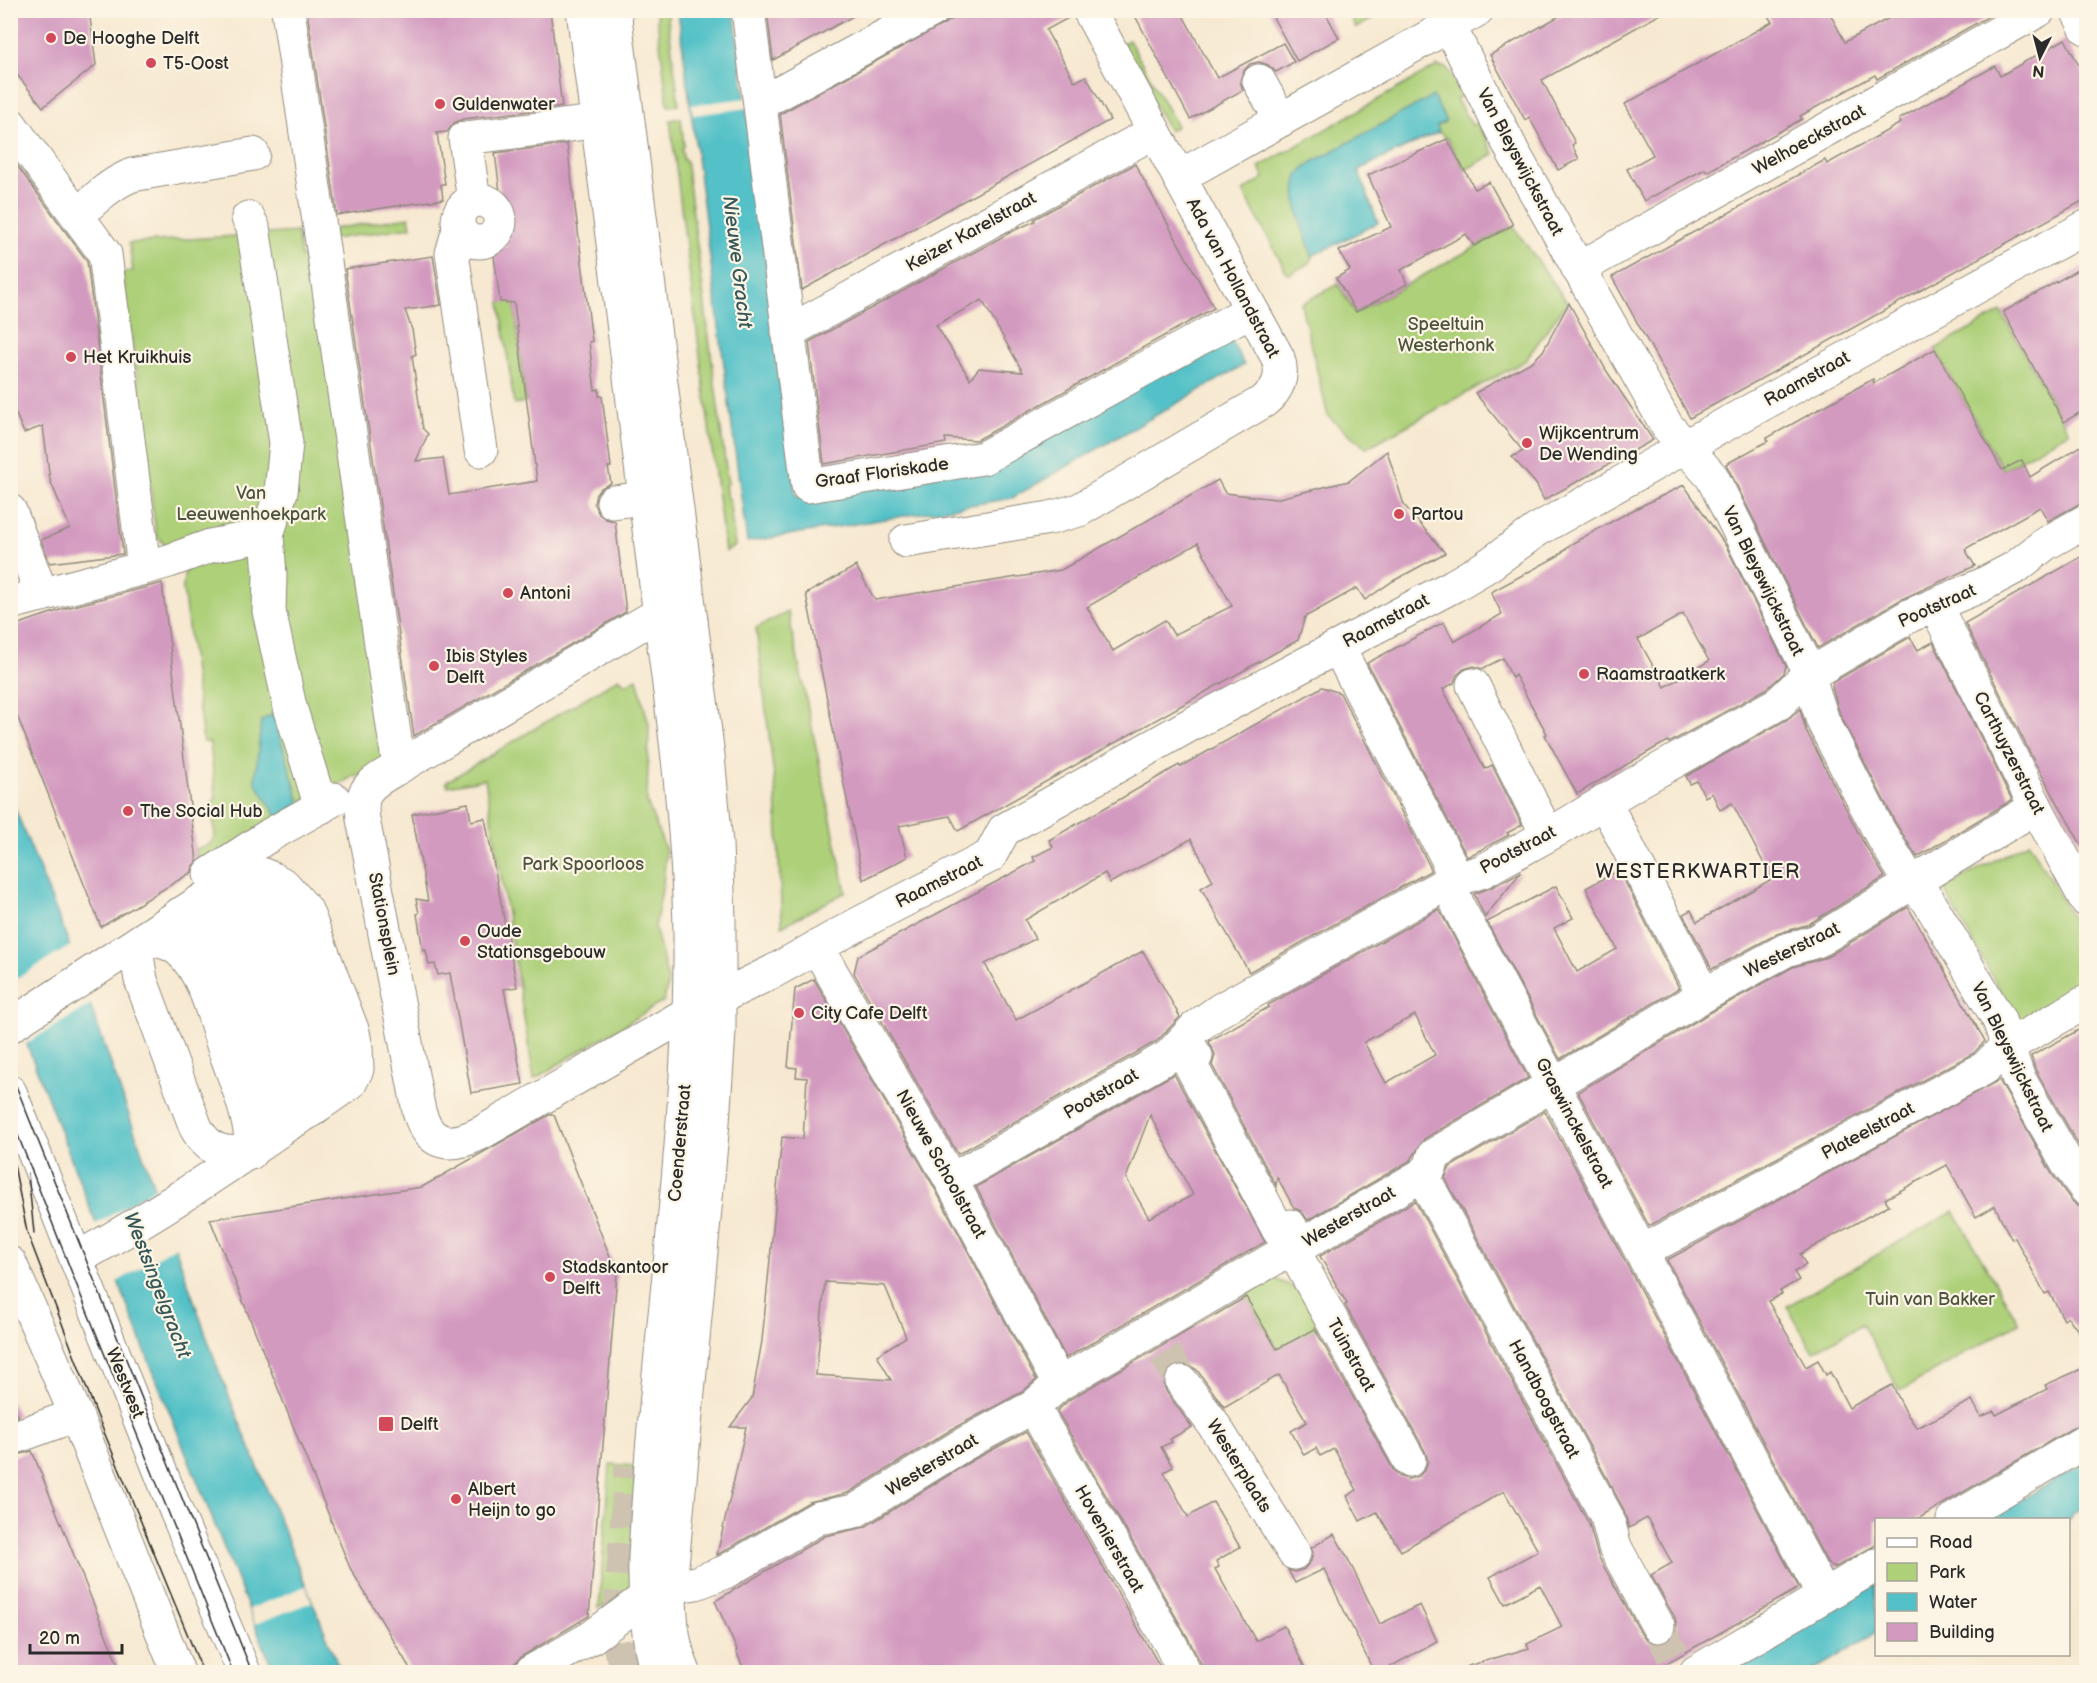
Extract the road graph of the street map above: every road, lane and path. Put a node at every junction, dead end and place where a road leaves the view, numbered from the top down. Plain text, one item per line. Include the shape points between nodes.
1 (288, 10) edge
2 (583, 10) edge
3 (614, 10) edge
4 (748, 10) edge
5 (933, 10) edge
6 (1089, 10) edge
7 (2039, 10) edge
8 (2077, 10) edge
9 (1456, 16) edge
10 (2086, 28) edge
11 (1259, 81) dead end
12 (760, 99) junction
13 (612, 120) junction
14 (1281, 120) junction
15 (10, 124) edge
16 (1154, 132) junction
17 (253, 154) dead end
18 (1179, 177) junction
19 (78, 215) junction
20 (248, 218) dead end
21 (2086, 227) edge
22 (1578, 269) junction
23 (1251, 310) junction
24 (788, 332) junction
25 (1686, 446) junction
26 (481, 450) dead end
27 (660, 495) junction
28 (613, 501) dead end
29 (10, 511) edge
30 (2086, 521) edge
31 (267, 535) junction
32 (906, 541) dead end
33 (144, 568) junction
34 (42, 595) junction
35 (10, 603) edge
36 (1935, 605) junction
37 (675, 617) junction
38 (1338, 647) junction
39 (1807, 676) junction
40 (1473, 686) dead end
41 (399, 767) junction
42 (1604, 801) junction
43 (2036, 807) junction
44 (1547, 834) junction
45 (1449, 882) junction
46 (1911, 883) junction
47 (205, 893) junction
48 (2086, 900) edge
49 (140, 941) junction
50 (817, 947) junction
51 (1704, 995) junction
52 (720, 998) junction
53 (2086, 1002) edge
54 (690, 1012) junction
55 (13, 1024) edge
56 (2006, 1047) junction
57 (1190, 1048) junction
58 (1553, 1084) junction
59 (10, 1092) edge
60 (299, 1117) junction
61 (250, 1153) junction
62 (1422, 1175) junction
63 (951, 1180) junction
64 (2086, 1189) edge
65 (675, 1200) junction
66 (1294, 1240) junction
67 (89, 1251) junction
68 (1643, 1251) junction
69 (10, 1263) edge
70 (1182, 1382) tunnel mouth
71 (1059, 1384) junction
72 (1033, 1407) junction
73 (76, 1414) junction
74 (10, 1439) edge
75 (2086, 1441) edge
76 (1409, 1460) dead end
77 (631, 1466) tunnel mouth
78 (1956, 1518) edge
79 (1294, 1553) dead end
80 (1875, 1566) edge
81 (658, 1592) junction
82 (1824, 1596) junction
83 (1658, 1626) tunnel mouth
84 (1685, 1668) edge
85 (178, 1672) edge
86 (244, 1672) edge
87 (531, 1672) edge
88 (656, 1672) edge
89 (684, 1672) edge
90 (1184, 1672) edge

1 - 41 street
2 - 13 street
3 - 13 street
4 - 12 street, Graaf Floriskade
5 - 12 street via 776,95
6 - 16 street
7 - 22 street, Welhoeckstraat
8 - 10 street
9 - 14 street, Ada van Hollandstraat
9 - 22 street, Van Bleyswijckstraat via 1513,152
11 - 14 street
12 - 24 street, Graaf Floriskade
13 - 26 street via 465,138 474,201 489,202 496,208 501,223 494,238 478,243 470,241 459,229 452,253
13 - 27 street
14 - 18 street, Ada van Hollandstraat
15 - 19 street
16 - 18 street
16 - 24 street, Keizer Karelstraat
17 - 19 street via 132,175 102,192
18 - 23 street, Ada van Hollandstraat
19 - 33 street via 105,254
20 - 31 street via 253,227 286,443 281,492
21 - 25 street, Raamstraat
22 - 25 street, Van Bleyswijckstraat via 1667,426
23 - 24 street, Graaf Floriskade via 983,458 808,486
23 - 32 street, Ada van Hollandstraat via 1278,358 1281,371 1277,389 1264,401 1079,510
25 - 38 street, Raamstraat via 1537,530 1453,586
25 - 39 street, Van Bleyswijckstraat via 1712,477 1803,659
27 - 28 street
27 - 37 street
29 - 34 street
30 - 36 street, Pootstraat via 2045,544 2016,567
31 - 33 street via 210,546
31 - 47 street via 269,610 290,707 327,803 270,836
33 - 34 street
34 - 35 street
36 - 39 street, Pootstraat
36 - 43 street, Carthuyzerstraat
37 - 41 street, Stationsplein
37 - 52 street, Coenderstraat via 708,756 716,844
37 - 54 street, Coenderstraat
38 - 45 street, Graswinckelstraat via 1449,862
38 - 50 street, Raamstraat via 1004,830 990,856
39 - 42 street, Pootstraat via 1779,703
39 - 46 street, Van Bleyswijckstraat via 1822,721 1879,831
40 - 44 street
41 - 54 street, Stationsplein via 369,785 362,809 419,1111 429,1134 442,1141 468,1140
42 - 44 street, Pootstraat
42 - 51 street
43 - 46 street, Westerstraat
43 - 48 street, Carthuyzerstraat
44 - 45 street, Pootstraat via 1483,871
45 - 57 street, Pootstraat via 1220,1010 1195,1028
45 - 58 street, Graswinckelstraat
46 - 51 street, Westerstraat via 1817,941 1786,950
46 - 56 street, Van Bleyswijckstraat via 1928,900 1999,1020
47 - 49 street
47 - 60 street via 195,913 223,922 234,936 287,1079 291,1108
47 - 60 street via 249,890 275,910 294,939 335,1068 334,1079
49 - 55 street
49 - 61 street via 136,956 141,980 196,1128 215,1150
49 - 61 street via 156,933 180,931 203,942 219,963 271,1105 266,1131
50 - 52 street, Raamstraat
50 - 63 street, Nieuwe Schoolstraat
51 - 58 street, Westerstraat
52 - 54 street, Raamstraat
52 - 81 street, Coenderstraat via 713,1122
53 - 56 street, Plateelstraat
54 - 65 street, Coenderstraat
56 - 64 street, Van Bleyswijckstraat via 2018,1077
56 - 68 street, Plateelstraat via 1985,1068
57 - 63 street, Pootstraat via 1169,1056
57 - 66 street via 1188,1060 1279,1231
58 - 62 street, Westerstraat via 1434,1155 1430,1168
58 - 68 street, Graswinckelstraat
59 - 67 street, Westvest
60 - 61 street
61 - 67 street
62 - 66 street, Westerstraat
62 - 83 street, Handboogstraat via 1607,1517 1615,1546
63 - 71 street, Nieuwe Schoolstraat
65 - 77 street via 647,1278
65 - 81 street, Coenderstraat via 646,1535
66 - 71 street, Westerstraat via 1282,1254 1158,1342
66 - 76 street, Tuinstraat
67 - 86 street, Westvest via 181,1522
68 - 82 street, Graswinckelstraat
69 - 73 street
70 - 79 street, Westerplaats via 1212,1422
71 - 72 street, Westerstraat
72 - 81 street, Westerstraat via 855,1511 818,1518 724,1572
72 - 90 street, Hovenierstraat
73 - 74 street
73 - 85 street
75 - 78 street
80 - 82 street
81 - 87 street
81 - 88 street, Coenderstraat via 649,1639
81 - 89 street, Coenderstraat
82 - 84 street

